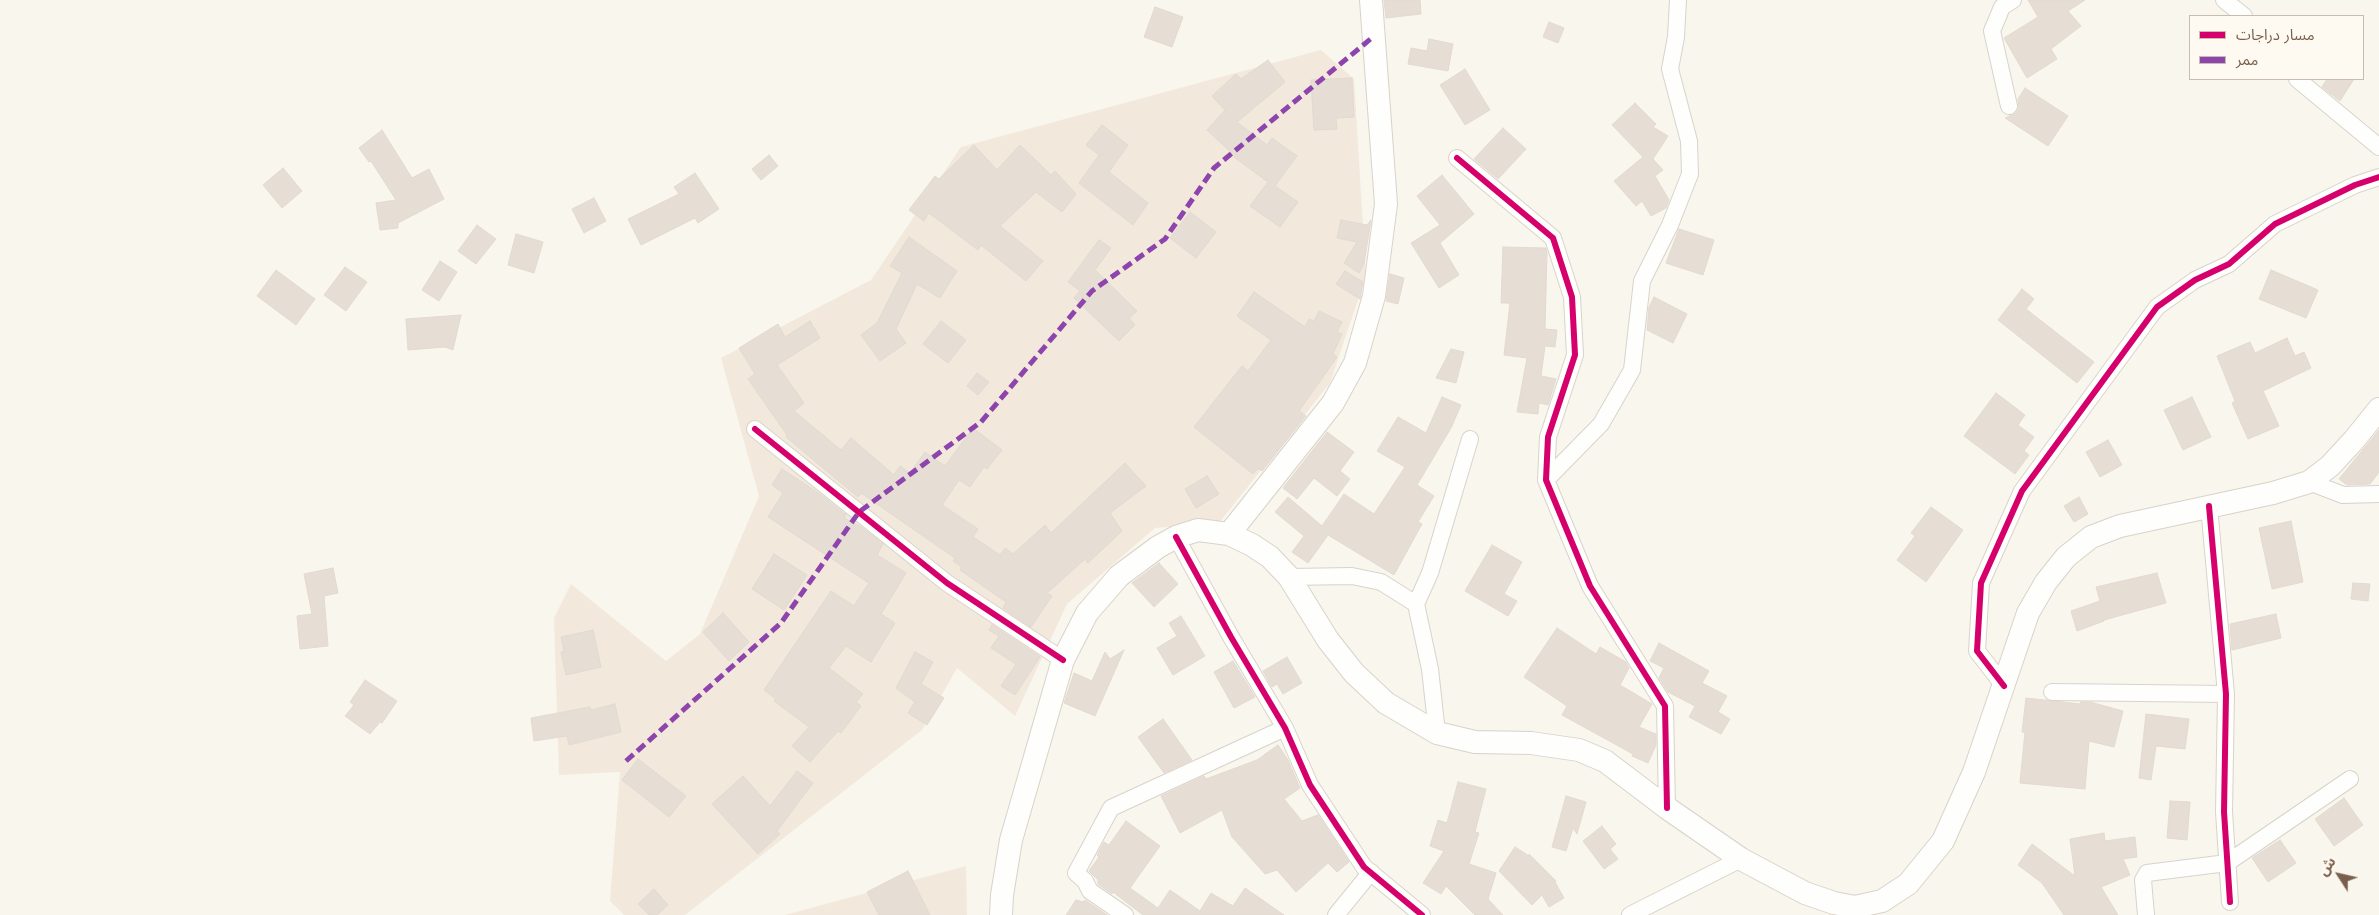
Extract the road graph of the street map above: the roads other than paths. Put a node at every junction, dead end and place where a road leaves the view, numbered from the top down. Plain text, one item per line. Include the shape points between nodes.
1 (1371, 0) edge
2 (1678, 0) edge
3 (2013, 0) edge
4 (2224, 0) edge
5 (2243, 15) edge
6 (2298, 80) edge
7 (2008, 106) dead end
8 (2379, 147) edge
9 (1457, 158) dead end
10 (2379, 177) edge
11 (2355, 185) junction
12 (2379, 191) edge
13 (2379, 409) edge
14 (754, 428) dead end
15 (1470, 439) dead end
16 (1546, 480) junction
17 (2309, 482) junction
18 (2379, 494) edge
19 (2209, 506) junction
20 (1229, 534) junction
21 (1176, 537) junction
22 (1289, 577) junction
23 (1416, 604) junction
24 (1064, 660) junction
25 (2004, 686) junction
26 (2052, 692) dead end
27 (2226, 694) junction
28 (1285, 728) junction
29 (1437, 733) junction
30 (2350, 779) dead end
31 (1667, 808) junction
32 (1741, 859) junction
33 (2228, 864) junction
34 (1371, 872) junction
35 (2230, 902) dead end
36 (1001, 915) edge
37 (1125, 915) edge
38 (1336, 915) edge
39 (1422, 915) edge
40 (1630, 915) edge
41 (2146, 915) edge

1 - 20 main road via 1386,204 1374,296 1355,363 1333,403
2 - 16 street via 1670,69 1689,141 1690,174 1670,225 1642,281 1632,370 1601,424
3 - 7 street via 2002,7 1992,31
4 - 5 street
6 - 8 street
9 - 16 street via 1552,238 1572,297 1575,355 1548,437
10 - 11 street
11 - 12 street
11 - 25 street via 2275,224 2229,264 2195,280 2157,307 2022,491 1981,583 1977,651
13 - 17 main road via 2330,466
14 - 24 street via 947,583
15 - 23 street via 1430,572
16 - 31 street via 1590,586 1665,706
17 - 18 street via 2343,496
17 - 19 main road via 2274,493
19 - 25 main road via 2120,526 2090,537 2066,557 2028,612
19 - 27 street
20 - 21 main road via 1198,530
20 - 22 main road via 1252,545
21 - 24 main road via 1120,576 1087,613
21 - 28 street
22 - 23 street via 1352,576 1381,582
22 - 29 main road via 1328,640 1354,673 1386,703
23 - 29 street via 1430,669
24 - 36 main road via 1011,840
25 - 32 main road via 1974,772 1943,842 1908,884 1882,901 1855,907 1805,892
26 - 27 street
27 - 33 street via 2224,812
28 - 34 street via 1310,785 1364,867
28 - 37 street via 1111,808 1076,873 1090,891
29 - 31 main road via 1476,742 1531,743 1579,750 1605,762
30 - 33 street
31 - 32 main road
32 - 40 street
33 - 35 street
33 - 41 street via 2147,873 2144,880
34 - 38 street
34 - 39 street

